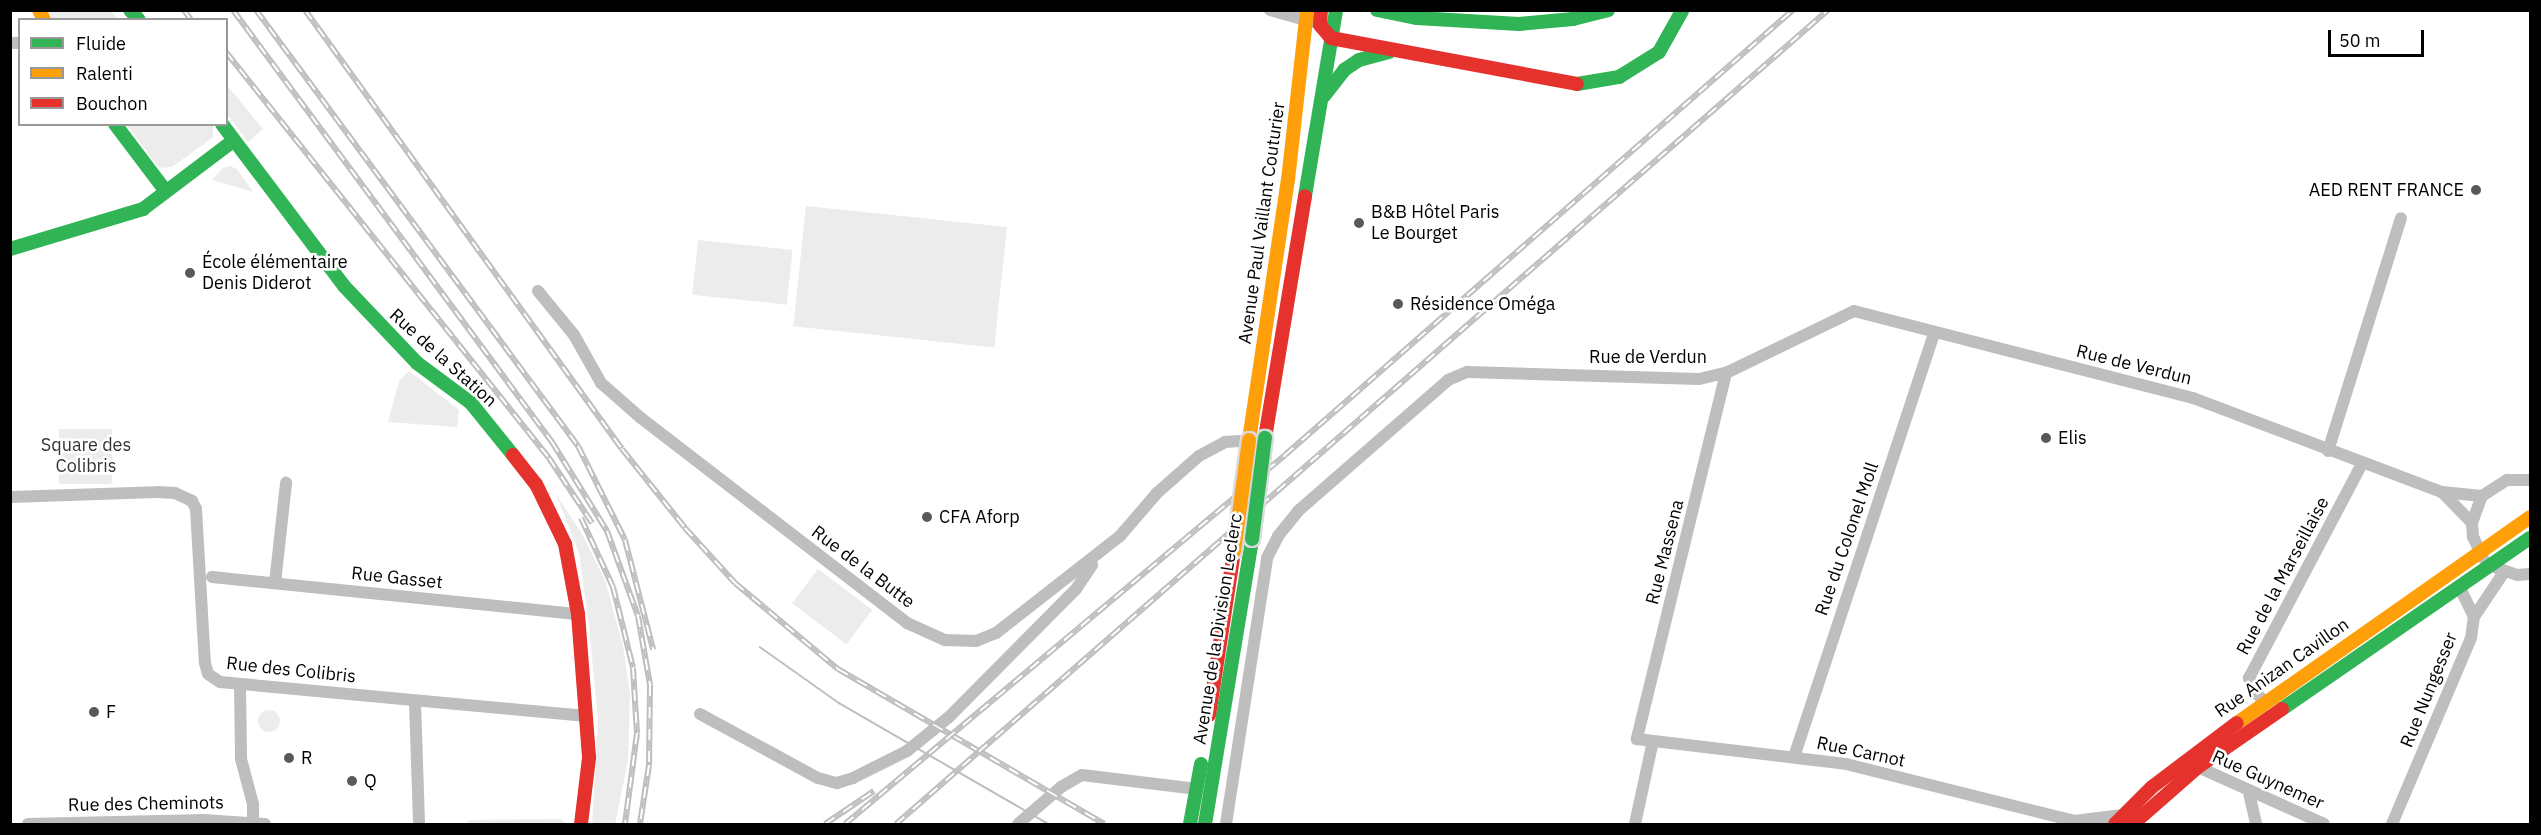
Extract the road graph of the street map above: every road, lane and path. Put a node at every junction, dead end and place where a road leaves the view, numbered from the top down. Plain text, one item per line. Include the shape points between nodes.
1 (1270, 10) edge
2 (1321, 10) edge
3 (1336, 10) edge
4 (1377, 10) edge
5 (1608, 10) edge
6 (1682, 11) edge
7 (1307, 15) edge
8 (1320, 25) junction
9 (1331, 38) junction
10 (1395, 50) junction
11 (1323, 98) junction
12 (117, 126) edge
13 (223, 126) edge
14 (233, 141) junction
15 (165, 190) junction
16 (2401, 218) dead end
17 (10, 249) edge
18 (538, 291) dead end
19 (1934, 333) junction
20 (1726, 373) junction
21 (1265, 438) junction
22 (1249, 440) junction
23 (2328, 451) junction
24 (2362, 464) junction
25 (2530, 480) edge
26 (286, 483) dead end
27 (2442, 492) junction
28 (2482, 496) junction
29 (10, 497) edge
30 (2530, 517) edge
31 (2472, 523) junction
32 (2530, 538) edge
33 (1102, 551) junction
34 (2478, 551) junction
35 (2490, 565) junction
36 (2504, 572) junction
37 (2530, 574) edge
38 (212, 577) dead end
39 (275, 583) junction
40 (2459, 586) junction
41 (578, 614) junction
42 (2474, 617) junction
43 (240, 685) junction
44 (415, 702) junction
45 (2266, 702) junction
46 (700, 714) dead end
47 (586, 716) junction
48 (1637, 739) joint
49 (1653, 741) junction
50 (1794, 757) junction
51 (2198, 767) junction
52 (1197, 789) junction
53 (2249, 793) junction
54 (2124, 822) edge
55 (257, 823) edge
56 (2074, 823) edge
57 (28, 825) edge
58 (419, 825) edge
59 (581, 825) edge
60 (1018, 825) edge
61 (1190, 825) edge
62 (1205, 825) edge
63 (1226, 825) edge
64 (1635, 825) edge
65 (2256, 825) edge
66 (2324, 825) edge
67 (2392, 825) edge

1 - 7 street
2 - 8 main road
3 - 9 main road, Avenue Paul Vaillant Couturier
4 - 5 main road via 1417,18 1519,24 1573,19
6 - 10 main road via 1659,52 1619,77 1581,85
7 - 8 street
7 - 22 main road, Avenue Paul Vaillant Couturier via 1288,180
8 - 9 main road
9 - 10 main road
9 - 11 main road, Avenue Paul Vaillant Couturier
10 - 11 main road via 1359,60 1344,70
11 - 21 main road, Avenue Paul Vaillant Couturier
12 - 15 main road
13 - 14 main road, Rue de la Station
14 - 15 main road
14 - 41 main road, Rue de la Station via 344,286 417,363 471,403 536,484 565,544
15 - 17 main road via 143,209
16 - 23 street
18 - 33 street, Rue de la Butte via 574,334 601,383 674,444 908,623 945,640 976,641 996,633
19 - 20 street, Rue de Verdun via 1854,311
19 - 23 street, Rue de Verdun via 2193,398
19 - 50 street, Rue du Colonel Moll
20 - 48 street, Rue Massena
20 - 63 street, Rue de Verdun via 1699,379 1649,379 1467,372 1448,380 1298,511 1267,558
21 - 22 street, Rue de la Butte
21 - 62 main road, Avenue de la Division Leclerc, bridge
22 - 33 street, Rue de la Butte via 1225,442 1199,456
22 - 52 main road, Avenue de la Division Leclerc, bridge
23 - 24 street, Rue de Verdun
24 - 27 street, Rue de Verdun
24 - 45 street, Rue de la Marseillaise via 2249,678 2254,692
25 - 28 street via 2506,480
26 - 39 street
27 - 28 street, Rue de Verdun
27 - 31 street, Rue de Verdun
28 - 31 street
29 - 43 street, Rue des Colibris via 157,492 175,493 192,501 196,509 208,674 220,682
30 - 34 main road, Rue Anizan Cavillon
31 - 34 street
32 - 35 main road, Rue Anizan Cavillon
33 - 46 street via 1076,589 949,717 907,751 837,783 749,744
34 - 35 street
34 - 45 main road, Rue Anizan Cavillon
35 - 36 street
35 - 40 main road, Rue Anizan Cavillon
36 - 37 street
36 - 42 street, Rue Nungesser
38 - 39 street, Rue Gasset
39 - 41 street, Rue Gasset
40 - 42 street
40 - 51 main road, Rue Anizan Cavillon
41 - 47 main road, Rue de la Station
42 - 67 street, Rue Nungesser via 2471,638
43 - 44 street, Rue des Colibris
43 - 55 street via 241,759
44 - 47 street, Rue des Colibris
44 - 58 street
45 - 54 main road, Rue Anizan Cavillon via 2197,751
47 - 59 main road, Rue de la Station via 589,758
48 - 49 street, Rue Carnot
49 - 50 street, Rue Carnot
49 - 64 street
50 - 56 street, Rue Carnot via 1846,764
51 - 53 street, Rue Guynemer
51 - 54 main road, Rue Anizan Cavillon
52 - 60 street via 1082,775 1061,787
52 - 61 main road, Avenue de la Division Leclerc
53 - 65 street
53 - 66 street, Rue Guynemer
54 - 56 street
55 - 57 street, Rue des Cheminots

